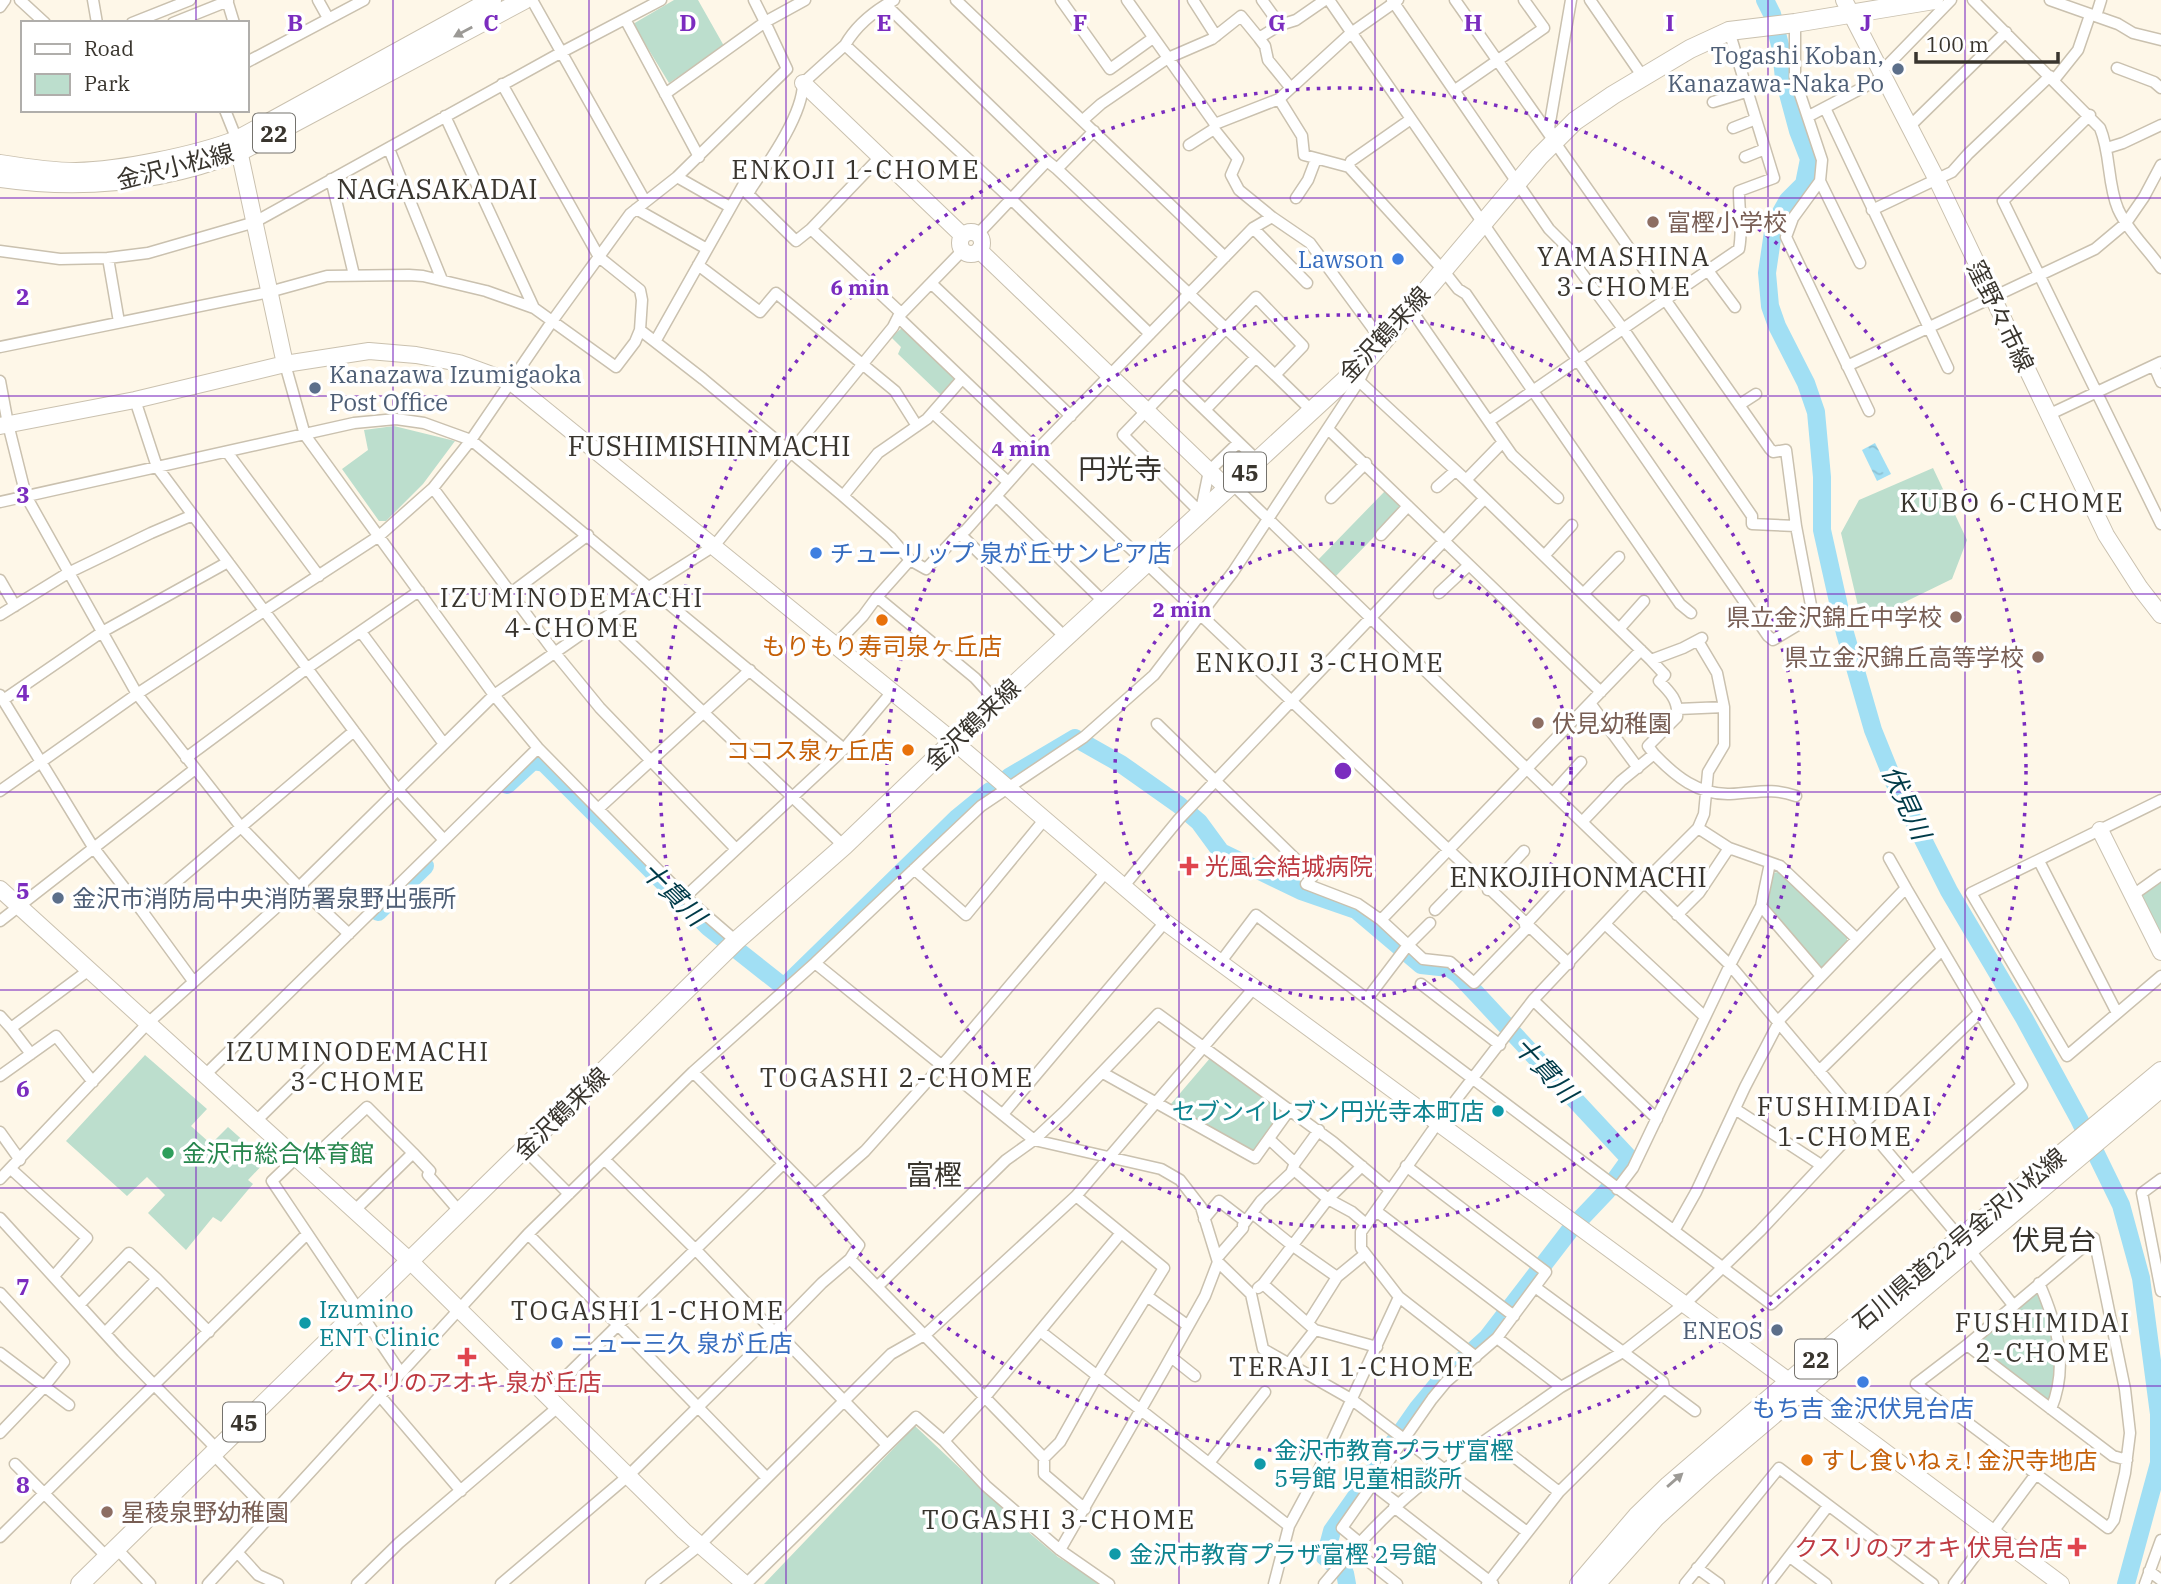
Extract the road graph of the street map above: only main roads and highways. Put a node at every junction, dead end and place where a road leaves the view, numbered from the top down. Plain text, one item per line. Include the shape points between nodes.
1 (492, 0) edge
2 (524, 0) edge
3 (1934, 0) edge
4 (1846, 7) edge
5 (239, 145) junction
6 (0, 164) edge
7 (0, 178) edge
8 (2161, 1071) edge
9 (2161, 1088) edge
10 (2098, 1133) junction
11 (1796, 1387) junction
12 (80, 1584) edge
13 (1579, 1584) edge
14 (1597, 1584) edge

1 - 5 main road, 金沢小松線 / 22
2 -> 5 main road, 金沢小松線 / 22
3 - 4 main road, 金沢鶴来線 / 45
4 - 12 main road, 金沢鶴来線 / 45 via 1793,24 1729,31 1690,49 1575,121 1370,357 732,945
5 - 6 main road, 金沢小松線 / 22 via 77,172
5 - 7 main road, 金沢小松線 / 22 via 213,162 145,179 105,184
8 - 10 main road, 石川県道22号金沢小松線 / 22
9 - 10 main road, 石川県道22号金沢小松線 / 22
10 - 11 main road, 石川県道22号金沢小松線 / 22
13 -> 11 main road, 石川県道22号金沢小松線 / 22 via 1669,1485
11 - 14 main road, 石川県道22号金沢小松線 / 22 via 1666,1507

